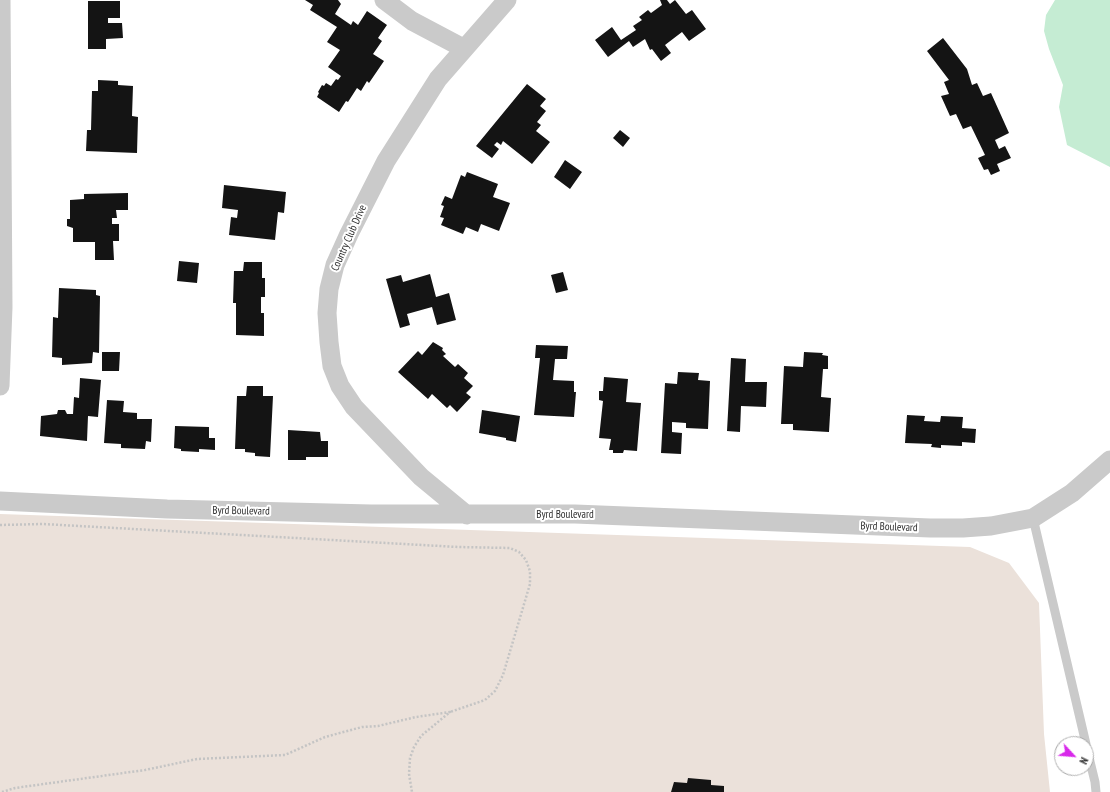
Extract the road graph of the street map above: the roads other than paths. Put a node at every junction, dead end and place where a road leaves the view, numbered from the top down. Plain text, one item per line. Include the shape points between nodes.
1 (1, 0) edge
2 (384, 0) edge
3 (507, 0) edge
4 (463, 48) junction
5 (0, 386) edge
6 (1110, 460) edge
7 (0, 501) edge
8 (467, 515) junction
9 (1033, 518) junction
10 (1084, 736) edge
11 (1094, 776) edge
12 (1096, 792) edge

1 - 5 street via 3,307
2 - 4 street via 412,21
3 - 4 street, Country Club Drive
4 - 8 street, Country Club Drive via 438,79 386,161 335,265 327,313 332,366 340,386 354,407 421,477
6 - 9 street, Byrd Boulevard via 1072,494
7 - 8 street, Byrd Boulevard via 167,509
8 - 9 street, Byrd Boulevard via 583,515 930,528 990,526
9 - 10 lane
11 - 12 lane

